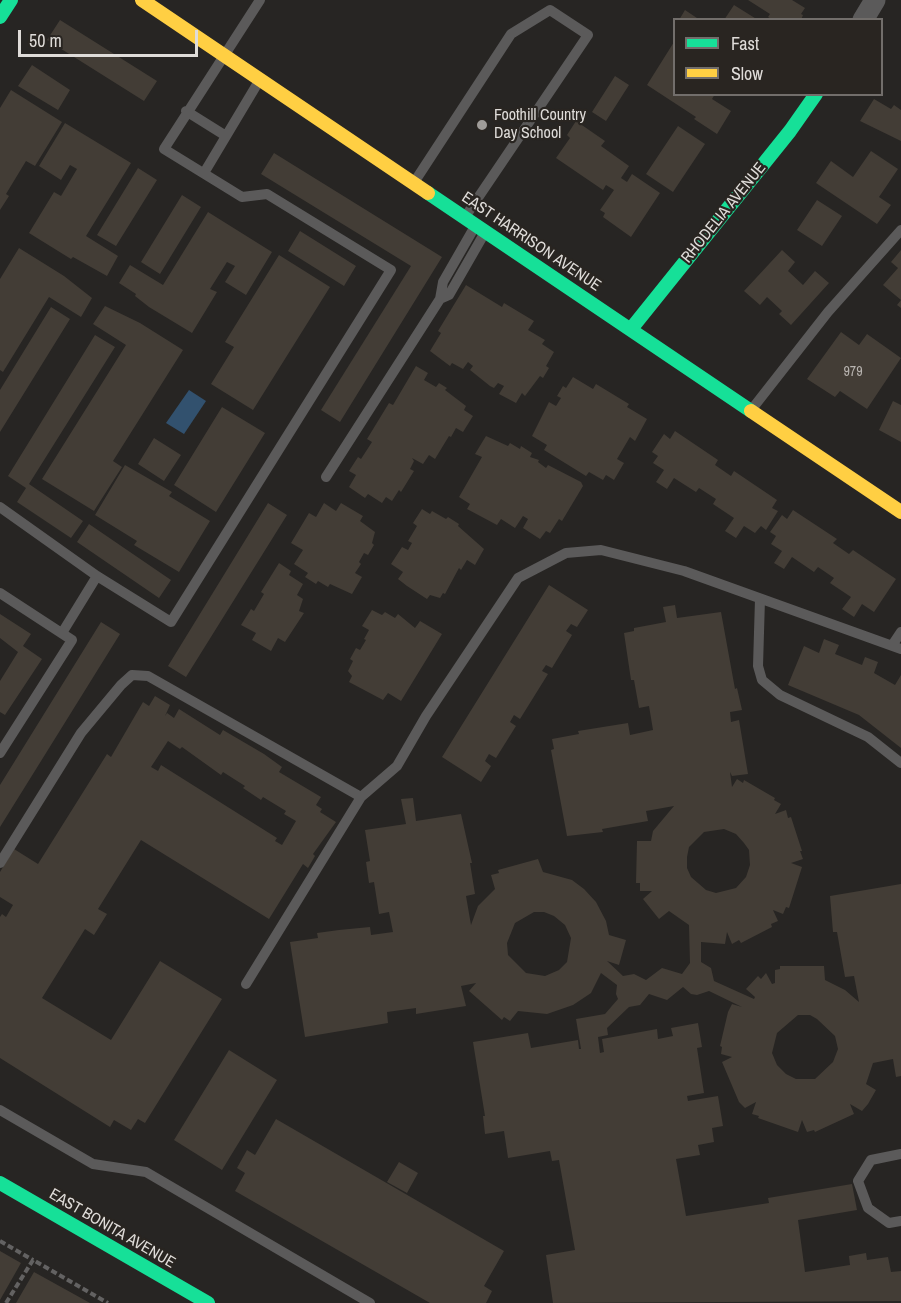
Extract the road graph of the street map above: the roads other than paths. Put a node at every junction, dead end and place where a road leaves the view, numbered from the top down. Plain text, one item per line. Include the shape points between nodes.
1 (10, 0) edge
2 (142, 0) edge
3 (260, 0) edge
4 (875, 0) edge
5 (0, 17) edge
6 (864, 18) edge
7 (225, 55) junction
8 (260, 79) junction
9 (815, 96) edge
10 (186, 111) junction
11 (226, 136) junction
12 (204, 173) junction
13 (414, 183) junction
14 (476, 224) junction
15 (901, 230) edge
16 (631, 329) junction
17 (751, 410) junction
18 (326, 477) dead end
19 (0, 507) edge
20 (901, 512) edge
21 (98, 576) junction
22 (0, 593) edge
23 (760, 599) junction
24 (901, 632) edge
25 (62, 633) junction
26 (897, 647) edge
27 (0, 753) edge
28 (901, 763) edge
29 (361, 796) junction
30 (0, 863) edge
31 (246, 984) dead end
32 (0, 1110) edge
33 (901, 1154) edge
34 (0, 1183) edge
35 (901, 1221) edge
36 (205, 1302) edge
37 (370, 1303) edge

1 - 5 street
2 - 7 street, EAST HARRISON AVENUE
3 - 7 lane
4 - 6 street
7 - 8 street, EAST HARRISON AVENUE
7 - 10 lane
8 - 11 lane
8 - 13 street, EAST HARRISON AVENUE
9 - 16 street, RHODELIA AVENUE
10 - 11 lane
10 - 12 lane via 164,149
11 - 12 lane
12 - 21 lane via 242,197 267,194 391,270 171,622
13 - 14 street, EAST HARRISON AVENUE
13 - 14 lane via 511,34 550,10 588,35 500,166
14 - 16 street, EAST HARRISON AVENUE
14 - 18 lane via 449,295 440,299
15 - 17 lane via 828,312
16 - 17 street, EAST HARRISON AVENUE
17 - 20 street, EAST HARRISON AVENUE
19 - 21 lane
21 - 25 lane
22 - 25 lane
23 - 26 lane
23 - 28 lane via 758,666 762,680 780,695 868,737
23 - 29 lane via 684,572 601,550 566,553 518,578 397,766
24 - 26 lane
25 - 27 lane via 72,640
29 - 30 lane via 148,676 132,675 81,733
29 - 31 lane
32 - 37 lane via 93,1164 146,1172
33 - 35 lane via 871,1160 858,1181 868,1208 889,1223
34 - 36 street, EAST BONITA AVENUE

